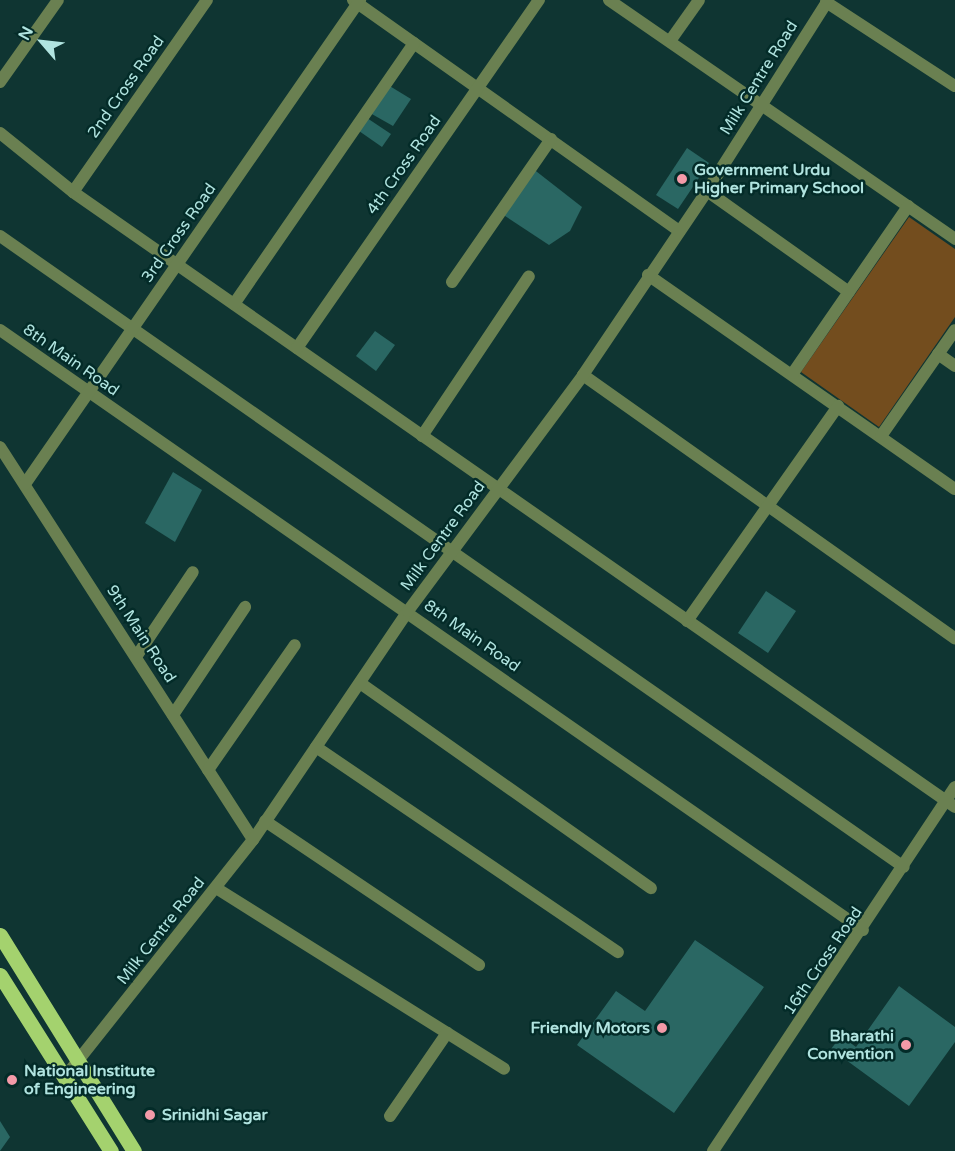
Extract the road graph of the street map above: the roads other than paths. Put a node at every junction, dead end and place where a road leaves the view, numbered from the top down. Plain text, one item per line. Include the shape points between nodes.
1 (58, 0) edge
2 (207, 0) edge
3 (539, 0) edge
4 (609, 0) edge
5 (699, 0) edge
6 (357, 1) edge
7 (827, 1) edge
8 (670, 41) junction
9 (414, 43) junction
10 (0, 82) edge
11 (955, 86) edge
12 (478, 88) junction
13 (762, 105) junction
14 (0, 132) edge
15 (551, 140) junction
16 (707, 191) junction
17 (73, 192) junction
18 (908, 206) junction
19 (679, 231) junction
20 (0, 236) edge
21 (954, 237) edge
22 (177, 264) junction
23 (648, 275) junction
24 (529, 276) dead end
25 (452, 282) dead end
26 (849, 291) junction
27 (234, 304) junction
28 (133, 328) junction
29 (0, 330) edge
30 (955, 330) edge
31 (297, 348) junction
32 (938, 354) junction
33 (955, 366) edge
34 (792, 373) junction
35 (583, 375) junction
36 (89, 392) junction
37 (838, 405) junction
38 (422, 436) junction
39 (881, 436) junction
40 (0, 447) edge
41 (25, 484) junction
42 (499, 489) junction
43 (955, 489) edge
44 (769, 508) junction
45 (453, 550) junction
46 (194, 572) dead end
47 (245, 607) dead end
48 (408, 611) junction
49 (687, 621) junction
50 (955, 638) edge
51 (295, 645) dead end
52 (136, 657) junction
53 (360, 683) junction
54 (173, 715) junction
55 (316, 747) junction
56 (208, 770) junction
57 (955, 787) edge
58 (951, 804) edge
59 (265, 821) junction
60 (253, 840) junction
61 (904, 867) junction
62 (216, 888) junction
63 (651, 888) dead end
64 (863, 930) junction
65 (0, 935) edge
66 (618, 952) dead end
67 (479, 965) dead end
68 (0, 975) edge
69 (447, 1033) junction
70 (78, 1062) junction
71 (504, 1070) dead end
72 (64, 1077) junction
73 (390, 1116) dead end
74 (111, 1151) edge
75 (134, 1151) edge
76 (714, 1151) edge

1 - 10 street
2 - 17 street, 2nd Cross Road
3 - 12 street, 4th Cross Road
4 - 8 street
5 - 8 street
6 - 9 street
6 - 22 street, 3rd Cross Road
7 - 11 street
7 - 13 street, Milk Centre Road
8 - 13 street
9 - 12 street
9 - 27 street
12 - 15 street
12 - 31 street, 4th Cross Road
13 - 16 street, Milk Centre Road
13 - 18 street
14 - 17 street
15 - 19 street
15 - 25 street
16 - 19 street, Milk Centre Road
16 - 26 street
17 - 22 street
18 - 21 street
18 - 26 street
19 - 23 street, Milk Centre Road
20 - 28 street
22 - 27 street
22 - 28 street, 3rd Cross Road
23 - 34 street
23 - 35 street, Milk Centre Road
24 - 38 street
26 - 34 street
27 - 31 street
28 - 36 street, 3rd Cross Road
28 - 45 street
29 - 36 street, 8th Main Road
30 - 32 street
31 - 38 street
32 - 33 street
32 - 39 street
34 - 37 street
35 - 42 street, Milk Centre Road
35 - 44 street
36 - 41 street, 3rd Cross Road
36 - 48 street, 8th Main Road
37 - 39 street
37 - 44 street
38 - 42 street
39 - 43 street
40 - 41 street, 9th Main Road
41 - 52 street, 9th Main Road
42 - 45 street, Milk Centre Road
42 - 49 street
44 - 49 street
44 - 50 street
45 - 48 street, Milk Centre Road
45 - 61 street
46 - 52 street
47 - 54 street
48 - 53 street, Milk Centre Road
48 - 64 street, 8th Main Road
49 - 58 street
51 - 56 street
52 - 54 street, 9th Main Road
53 - 55 street, Milk Centre Road
53 - 63 street
54 - 56 street, 9th Main Road
55 - 59 street, Milk Centre Road
55 - 66 street
56 - 60 street, 9th Main Road
57 - 58 street, 16th Cross Road
58 - 61 street, 16th Cross Road
59 - 60 street, Milk Centre Road
59 - 67 street
60 - 62 street, Milk Centre Road
61 - 64 street, 16th Cross Road
62 - 69 street
62 - 70 street, Milk Centre Road
64 - 76 street, 16th Cross Road
65 - 70 main road
68 - 72 main road
69 - 71 street
69 - 73 street
70 - 72 street, Milk Centre Road
70 - 75 main road
72 - 74 main road

